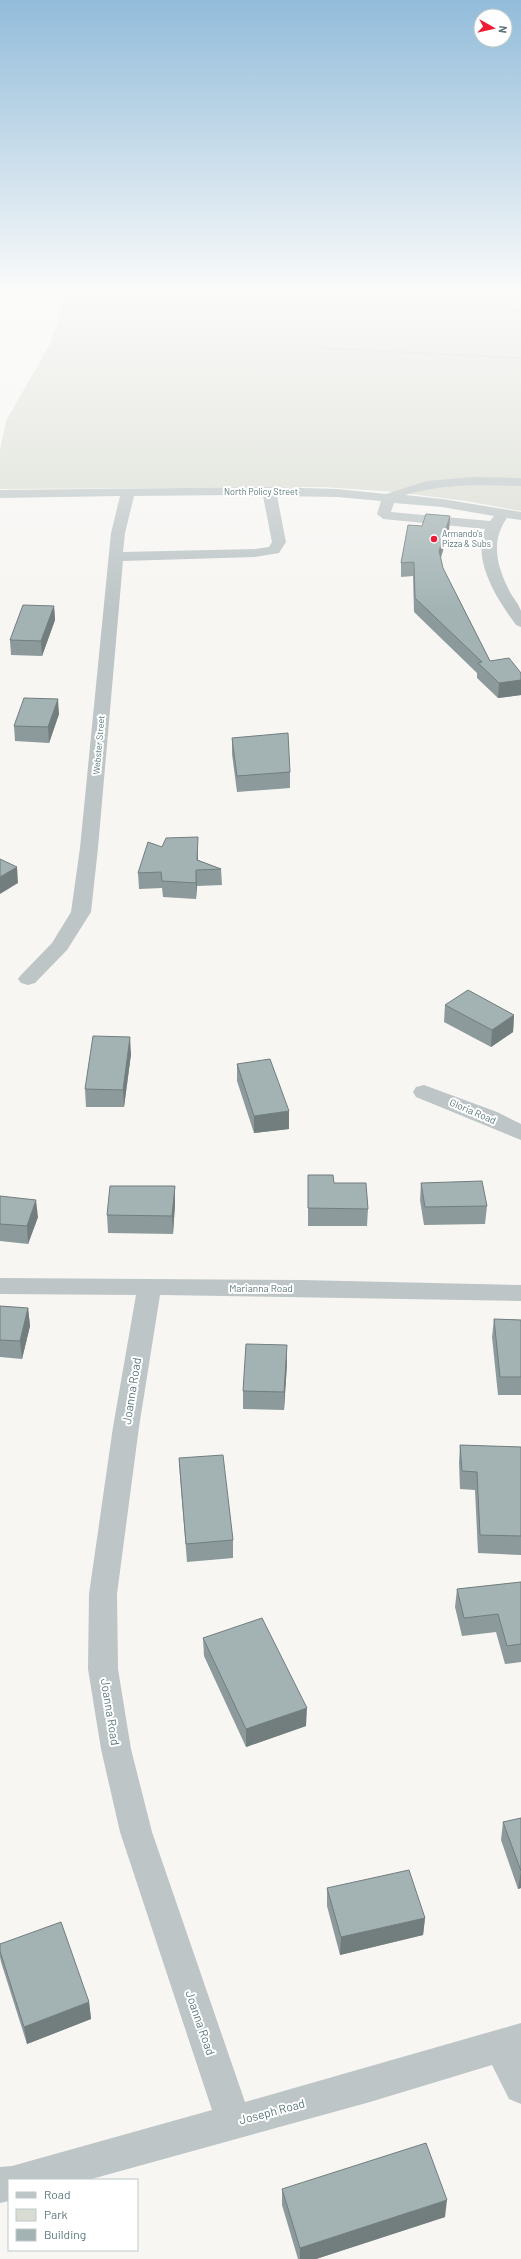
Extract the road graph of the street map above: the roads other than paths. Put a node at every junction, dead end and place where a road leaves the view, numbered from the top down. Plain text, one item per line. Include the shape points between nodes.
1 (521, 482) edge
2 (269, 491) junction
3 (128, 492) junction
4 (0, 494) edge
5 (389, 497) junction
6 (503, 513) junction
7 (521, 516) edge
8 (494, 526) junction
9 (116, 557) junction
10 (521, 622) edge
11 (28, 979) dead end
12 (424, 1092) dead end
13 (521, 1133) edge
14 (0, 1286) edge
15 (149, 1288) junction
16 (521, 1293) edge
17 (511, 2043) edge
18 (521, 2087) edge
19 (234, 2122) junction
20 (26, 2179) edge

1 - 5 street
2 - 3 street, North Policy Street
2 - 5 street, North Policy Street
2 - 9 street via 279,542 274,550 255,553
3 - 4 street, North Policy Street
3 - 9 street, Webster Street via 120,517
5 - 6 street, North Policy Street
5 - 8 street via 384,514 388,516
6 - 7 street, North Policy Street
6 - 8 street
8 - 10 street via 490,536 491,563
9 - 11 street, Webster Street via 90,848 81,912 60,946
12 - 13 street, Gloria Road
14 - 15 street, Marianna Road
15 - 16 street, Marianna Road via 301,1288
15 - 19 street, Joanna Road via 126,1427 103,1594 104,1669 116,1749 136,1832
17 - 18 street
17 - 19 street, Joseph Road
19 - 20 street, Joseph Road

